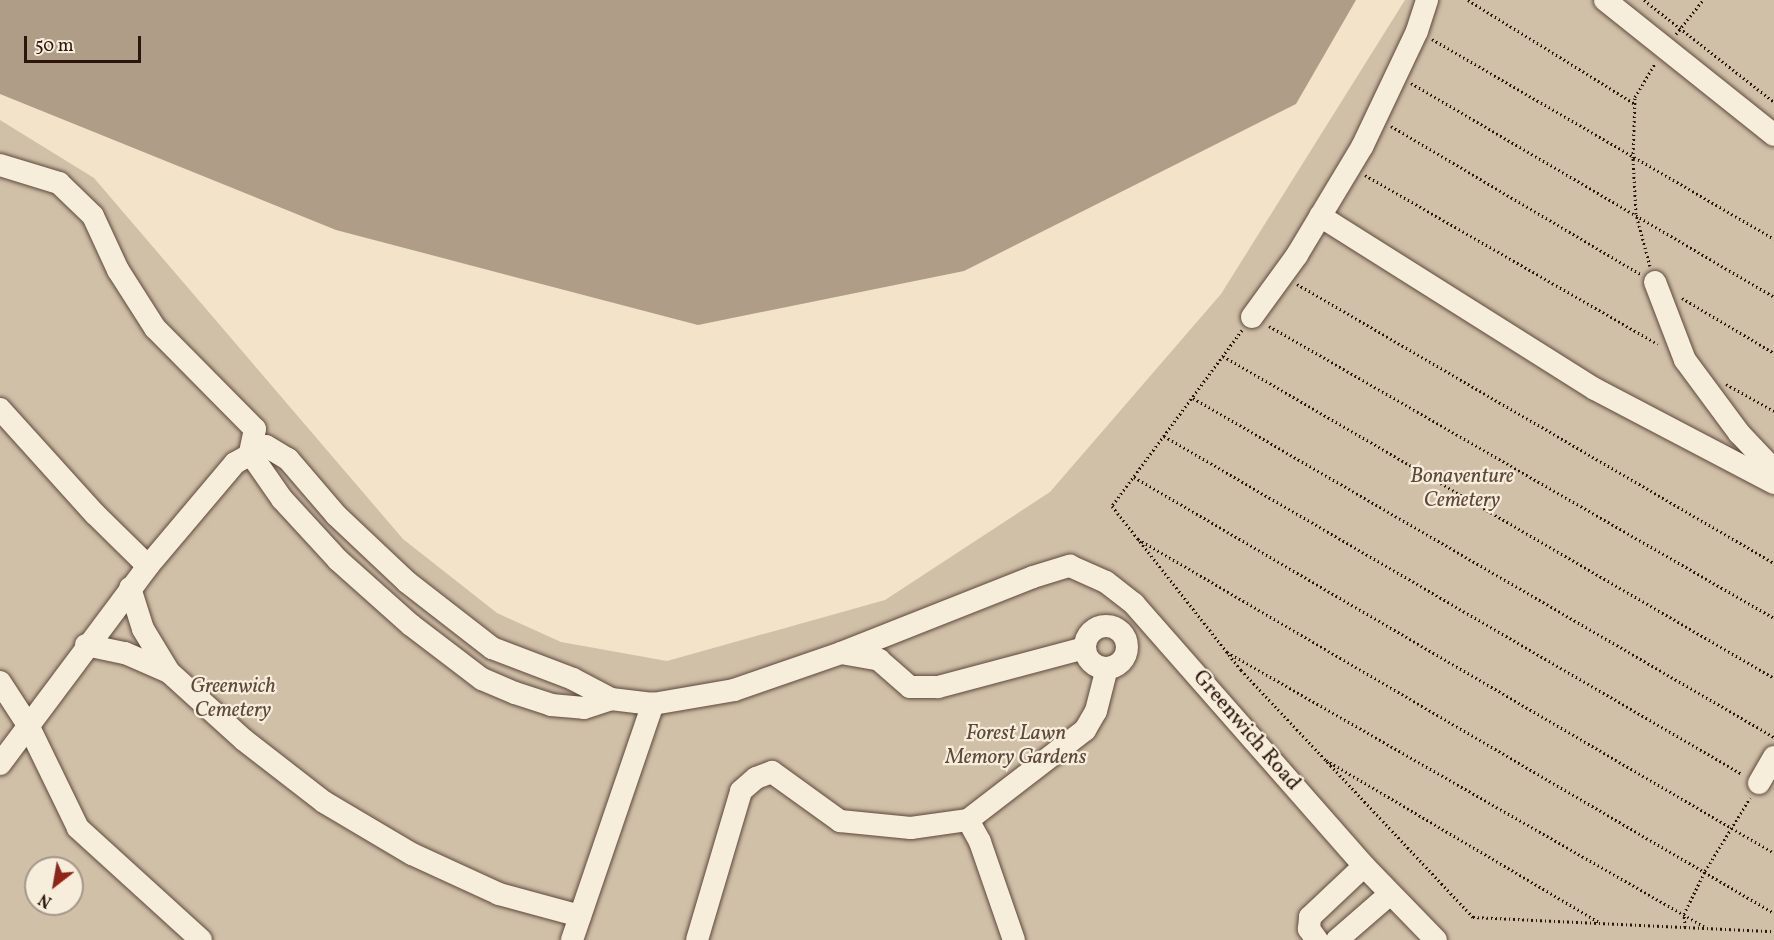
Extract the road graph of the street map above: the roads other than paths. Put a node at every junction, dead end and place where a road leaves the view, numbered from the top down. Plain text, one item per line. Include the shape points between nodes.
1 (1427, 0) edge
2 (1605, 0) edge
3 (1774, 135) edge
4 (0, 165) edge
5 (1320, 216) junction
6 (1655, 282) road end
7 (1252, 316) road end
8 (0, 409) edge
9 (250, 453) junction
10 (1774, 470) edge
11 (1774, 483) edge
12 (148, 566) junction
13 (130, 588) junction
14 (1134, 604) junction
15 (1104, 626) junction
16 (1162, 635) junction
17 (86, 645) junction
18 (1085, 648) junction
19 (1127, 650) junction
20 (841, 653) junction
21 (1107, 668) junction
22 (169, 672) junction
23 (0, 682) edge
24 (611, 699) junction
25 (653, 704) junction
26 (28, 725) junction
27 (1774, 757) edge
28 (0, 764) edge
29 (1758, 783) road end
30 (968, 820) junction
31 (1364, 866) junction
32 (1390, 894) junction
33 (580, 915) junction
34 (201, 940) edge
35 (572, 940) edge
36 (696, 940) edge
37 (1014, 940) edge
38 (1314, 940) edge
39 (1337, 940) edge
40 (1436, 940) edge

1 - 5 street via 1417,31 1376,117
2 - 3 street
4 - 9 street via 59,183 93,216 118,270 154,328 255,429
5 - 7 street
5 - 11 street via 1595,389
6 - 10 street via 1685,360 1739,433
8 - 12 street
9 - 12 street via 235,463
9 - 24 street via 266,446 288,459 336,516 407,582 492,648 594,688
9 - 24 street via 282,499 338,560 411,625 482,680 551,705 584,708
12 - 13 street
13 - 17 street
13 - 22 street via 143,629
14 - 15 street
14 - 16 street, Greenwich Road
14 - 20 street, Greenwich Road via 1106,582 1070,567 1033,577
15 - 18 street via 1091,632
15 - 19 street via 1121,633
16 - 19 street
16 - 31 street, Greenwich Road
17 - 22 street via 125,653
17 - 26 street
18 - 20 street via 938,687 910,687 879,660
18 - 21 street via 1091,662
19 - 21 street via 1120,662
20 - 25 street, Greenwich Road via 734,690
21 - 30 street via 1096,711 1085,730
22 - 33 street via 244,740 324,802 412,854 499,894
23 - 26 street
24 - 25 street, Greenwich Road
25 - 33 street
26 - 28 street
26 - 34 street via 78,828
27 - 29 street
30 - 36 street via 911,828 840,821 771,772 756,778 741,791
30 - 37 street via 980,842
31 - 32 street, Greenwich Road
31 - 38 street via 1313,913 1309,929
32 - 39 street
32 - 40 street, Greenwich Road
33 - 35 street

